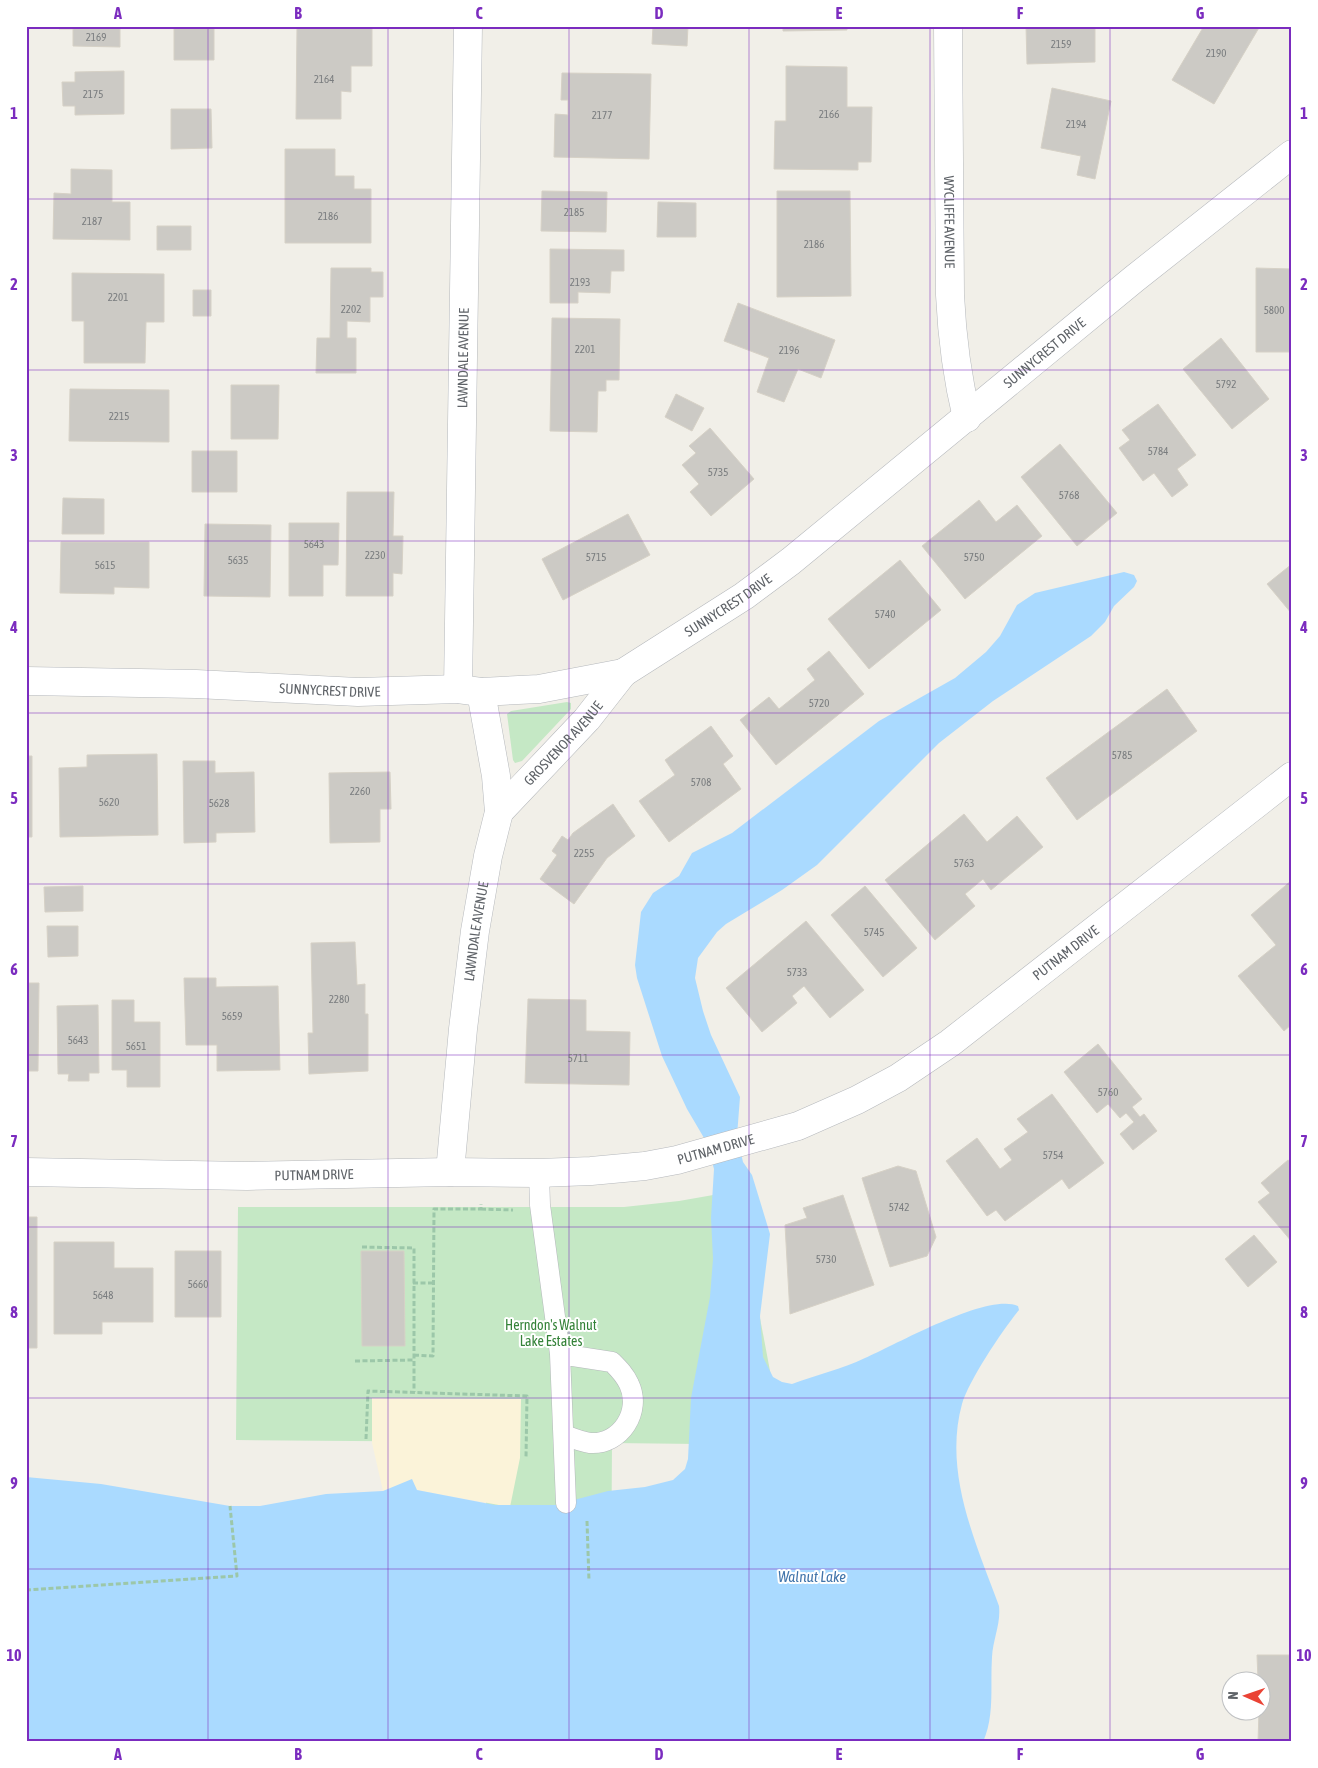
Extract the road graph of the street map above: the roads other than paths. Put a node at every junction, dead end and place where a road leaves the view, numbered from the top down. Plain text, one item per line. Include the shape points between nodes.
1 (468, 26) edge
2 (948, 26) edge
3 (1292, 154) edge
4 (967, 418) junction
5 (623, 673) junction
6 (26, 681) edge
7 (469, 691) junction
8 (1292, 776) edge
9 (499, 812) junction
10 (26, 1172) edge
11 (450, 1172) junction
12 (539, 1172) junction
13 (560, 1354) junction
14 (564, 1436) junction
15 (566, 1502) dead end

1 - 7 street, LAWNDALE AVENUE
2 - 4 street, WYCLIFFE AVENUE via 951,319 958,380
3 - 4 street, SUNNYCREST DRIVE via 1134,279
4 - 5 street, SUNNYCREST DRIVE via 760,584
5 - 7 street, SUNNYCREST DRIVE via 539,688
5 - 9 street, GROSVENOR AVENUE via 587,719
6 - 7 street, SUNNYCREST DRIVE via 196,684 358,692
7 - 9 street, LAWNDALE AVENUE via 496,776
8 - 12 street, PUTNAM DRIVE via 950,1043 898,1078 857,1100 771,1135 677,1160 591,1171
9 - 11 street, LAWNDALE AVENUE via 477,922
10 - 11 street, PUTNAM DRIVE via 204,1176
11 - 12 street, PUTNAM DRIVE
12 - 13 lane via 540,1205
13 - 14 lane
13 - 14 lane via 612,1362 630,1385 633,1404 628,1423 616,1438 589,1443
14 - 15 lane

